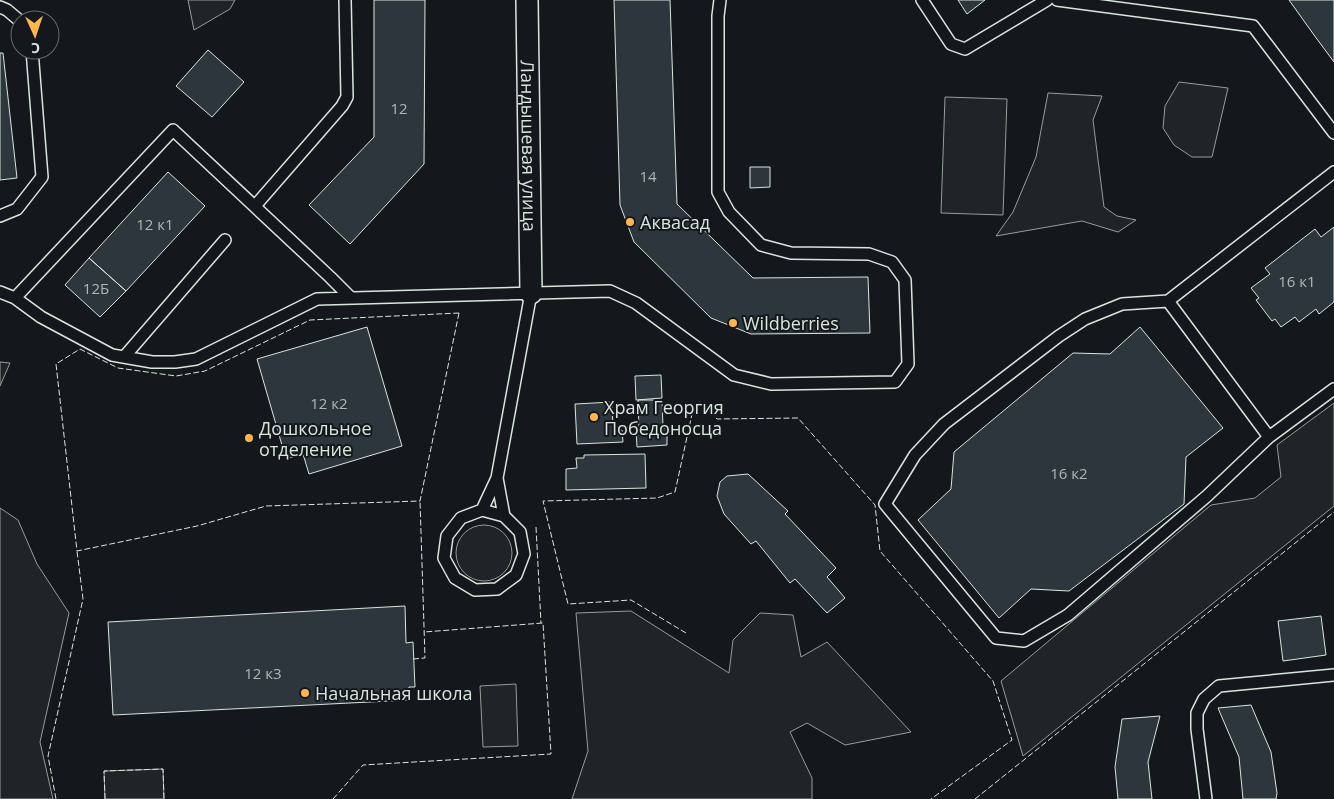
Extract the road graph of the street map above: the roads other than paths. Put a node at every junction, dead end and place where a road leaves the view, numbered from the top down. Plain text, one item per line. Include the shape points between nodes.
1 (345, 0) edge
2 (526, 0) edge
3 (720, 0) edge
4 (922, 0) edge
5 (1047, 0) edge
6 (1057, 0) edge
7 (33, 60) edge
8 (1334, 133) edge
9 (1334, 172) edge
10 (254, 206) junction
11 (0, 216) edge
12 (225, 240) dead end
13 (0, 292) edge
14 (530, 293) junction
15 (15, 298) junction
16 (350, 298) junction
17 (1168, 301) junction
18 (124, 357) junction
19 (1334, 389) edge
20 (1269, 437) junction
21 (497, 478) junction
22 (482, 510) junction
23 (504, 516) junction
24 (1334, 675) edge
25 (1206, 799) edge

1 - 10 lane via 347,96 342,106
2 - 14 street, Ландышевая улица
3 - 14 lane via 718,192 729,212 761,245 791,253 869,254 892,262 905,280 908,364 895,382 771,384 734,375 636,303 610,291
4 - 5 lane via 951,44 965,49
6 - 8 lane via 1253,26
7 - 11 lane via 42,176 17,209
9 - 17 lane
10 - 15 lane via 173,130
10 - 16 lane
12 - 18 lane
13 - 15 lane
14 - 16 lane
14 - 21 lane
15 - 18 lane via 80,338 112,355
16 - 18 lane via 317,299 196,359 152,362
17 - 20 lane
17 - 20 lane via 1122,304 1085,319 1059,336 944,424 915,455 885,504 996,638 1024,641 1068,615 1207,496
19 - 20 lane
21 - 22 lane
21 - 23 lane
22 - 23 lane
22 - 23 lane via 461,518 447,536 444,558 455,578 474,590 497,589 516,576 524,554 520,532
24 - 25 lane via 1219,686 1204,699 1197,713 1197,729

